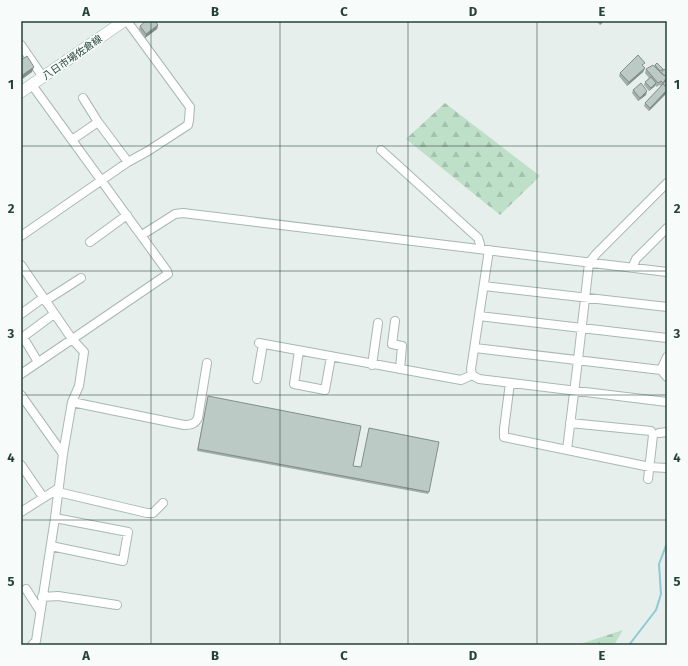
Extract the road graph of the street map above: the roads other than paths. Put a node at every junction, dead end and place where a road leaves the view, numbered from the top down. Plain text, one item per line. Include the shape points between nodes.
1 (124, 21) edge
2 (127, 21) edge
3 (21, 45) edge
4 (43, 77) junction
5 (32, 85) junction
6 (21, 92) edge
7 (83, 98) dead end
8 (98, 122) junction
9 (72, 140) junction
10 (381, 150) dead end
11 (128, 162) junction
12 (100, 180) junction
13 (667, 183) edge
14 (126, 215) junction
15 (667, 228) edge
16 (142, 235) junction
17 (21, 236) edge
18 (90, 242) dead end
19 (480, 249) junction
20 (489, 250) junction
21 (588, 262) junction
22 (21, 265) edge
23 (632, 268) junction
24 (667, 272) edge
25 (81, 278) dead end
26 (484, 286) junction
27 (584, 296) junction
28 (44, 299) junction
29 (667, 307) edge
30 (21, 314) edge
31 (54, 314) junction
32 (479, 316) junction
33 (395, 321) dead end
34 (378, 323) dead end
35 (582, 328) junction
36 (667, 338) edge
37 (72, 339) junction
38 (475, 348) junction
39 (299, 351) junction
40 (330, 357) junction
41 (667, 357) edge
42 (578, 360) junction
43 (38, 362) junction
44 (207, 363) dead end
45 (372, 364) junction
46 (400, 369) junction
47 (661, 370) junction
48 (21, 374) edge
49 (472, 375) junction
50 (667, 377) edge
51 (257, 379) dead end
52 (510, 383) junction
53 (574, 391) junction
54 (21, 395) edge
55 (72, 402) junction
56 (667, 402) edge
57 (570, 423) junction
58 (567, 450) junction
59 (63, 454) junction
60 (21, 465) edge
61 (650, 467) junction
62 (667, 468) edge
63 (648, 479) dead end
64 (58, 490) junction
65 (43, 497) junction
66 (163, 504) dead end
67 (21, 512) edge
68 (55, 518) junction
69 (50, 546) junction
70 (26, 589) dead end
71 (42, 597) junction
72 (117, 605) dead end
73 (40, 611) junction
74 (32, 645) edge

1 - 4 main road, 八日市場佐倉線
2 - 11 street via 191,111 188,125
3 - 4 street
4 - 5 main road, 八日市場佐倉線
5 - 6 main road, 八日市場佐倉線
5 - 9 street
7 - 8 street
8 - 9 street
8 - 11 street
9 - 12 street
10 - 19 street via 478,238
11 - 12 street
12 - 14 street
12 - 17 street
13 - 21 street
14 - 16 street
14 - 18 street
15 - 23 street via 636,259
16 - 19 street via 175,214 183,213
16 - 37 street via 168,274
19 - 20 street
20 - 21 street
20 - 26 street
21 - 23 street
21 - 27 street
22 - 28 street
23 - 24 street
25 - 28 street
26 - 27 street
26 - 32 street
27 - 29 street
27 - 35 street
28 - 30 street
28 - 31 street
31 - 37 street
31 - 43 street via 23,337
32 - 35 street
32 - 38 street
33 - 46 street via 392,344 402,346
34 - 45 street
35 - 36 street
35 - 42 street
37 - 43 street
37 - 55 street via 84,352 79,386
38 - 42 street
38 - 49 street
39 - 40 street
39 - 40 street via 294,384 325,390
39 - 51 street via 261,343
40 - 45 street
41 - 47 street
42 - 47 street
42 - 53 street
43 - 48 street
44 - 55 street via 198,418 190,425
45 - 46 street
46 - 49 street via 460,380
47 - 50 street
49 - 52 street via 479,379
52 - 53 street
52 - 58 street via 504,437
53 - 56 street
53 - 57 street
54 - 59 street
55 - 59 street
57 - 58 street
57 - 61 street via 651,431 653,435
58 - 61 street
59 - 64 street
60 - 65 street
61 - 62 street
61 - 63 street
64 - 65 street
64 - 66 street via 147,513 153,513
64 - 68 street
65 - 67 street
68 - 69 street
68 - 69 street via 128,532 122,561
69 - 71 street
70 - 73 street
71 - 72 street via 58,596
71 - 73 street
73 - 74 street via 36,641

